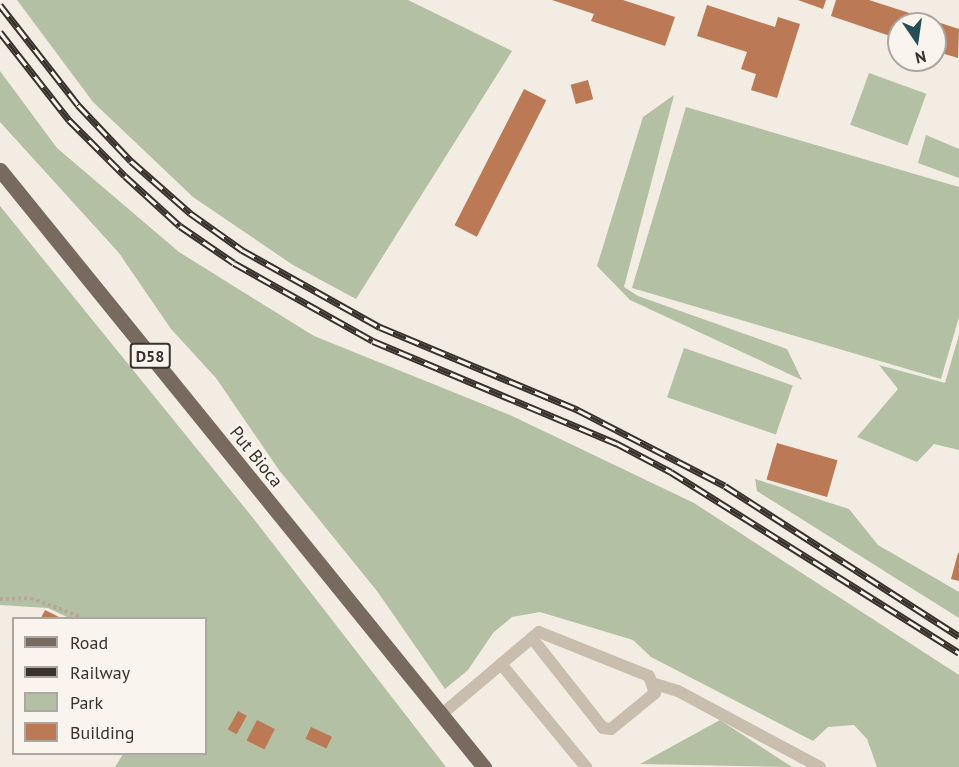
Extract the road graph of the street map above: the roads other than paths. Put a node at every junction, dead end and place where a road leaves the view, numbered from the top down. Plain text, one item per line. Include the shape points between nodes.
1 (0, 170) edge
2 (532, 639) junction
3 (501, 664) junction
4 (655, 684) junction
5 (442, 714) junction
6 (484, 767) edge
7 (586, 767) edge
8 (820, 767) edge

1 - 5 main road, Put Bioca / D58
2 - 3 lane
2 - 4 lane via 539,632 649,676
2 - 4 lane via 603,728 611,729 655,693
3 - 5 lane
3 - 7 lane
4 - 8 lane via 678,691
5 - 6 main road, Put Bioca / D58

